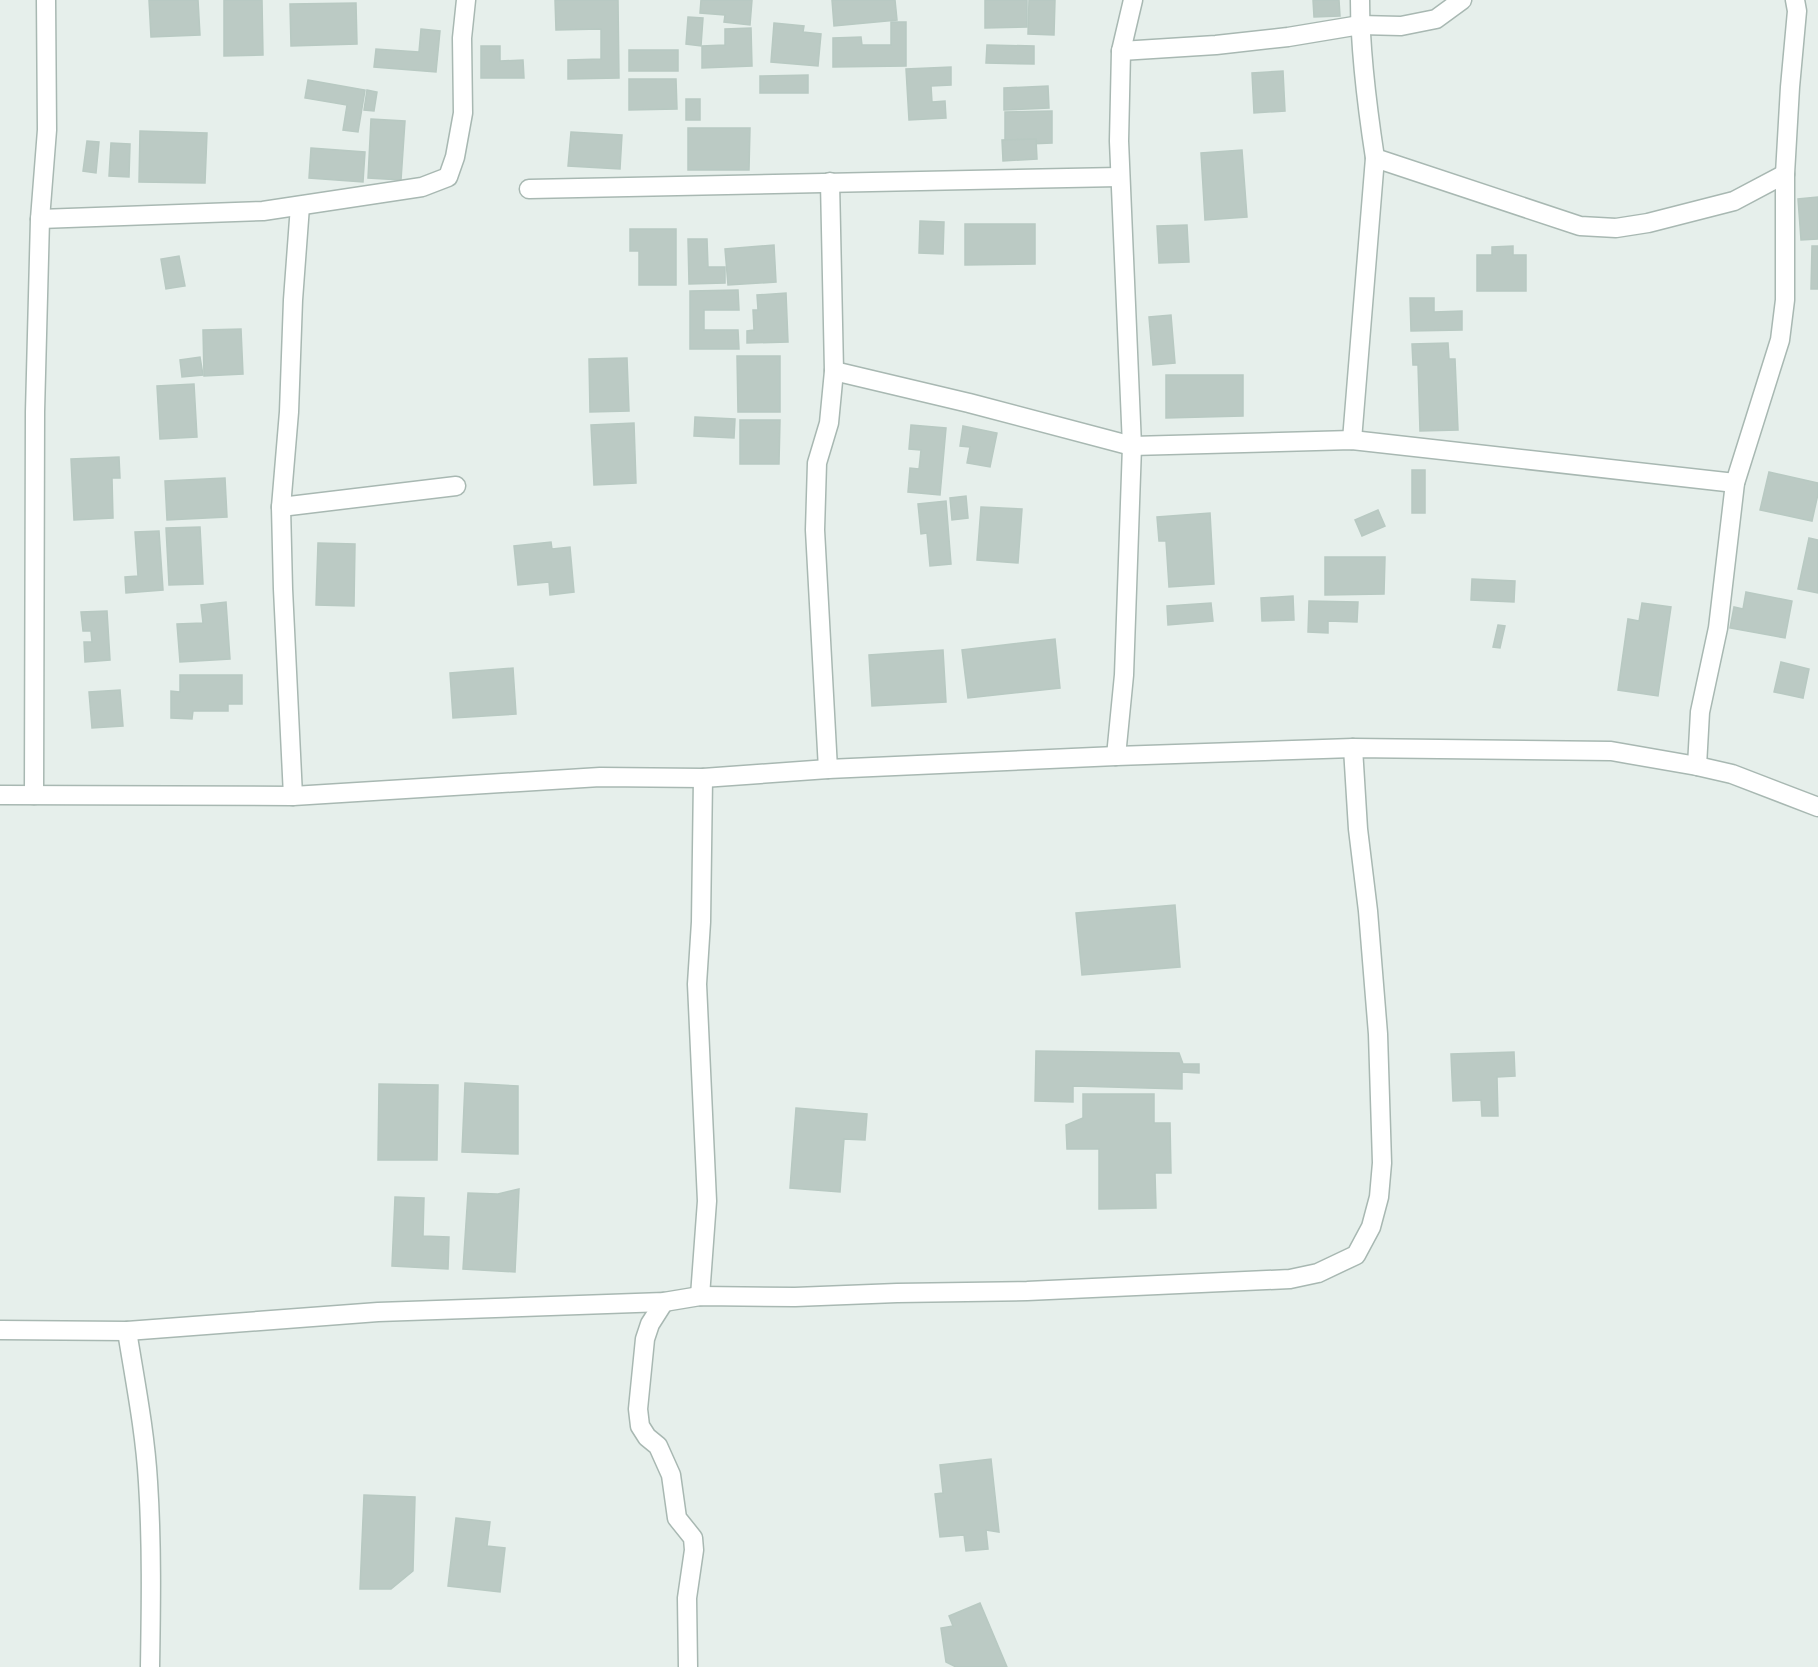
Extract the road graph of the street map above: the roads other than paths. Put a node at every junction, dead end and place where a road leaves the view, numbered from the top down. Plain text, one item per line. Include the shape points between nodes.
1 (46, 0) edge
2 (466, 0) edge
3 (1133, 0) edge
4 (1360, 0) edge
5 (1462, 0) edge
6 (1796, 0) edge
7 (1360, 25) junction
8 (1121, 51) junction
9 (1375, 158) junction
10 (1785, 174) junction
11 (1119, 177) junction
12 (830, 182) junction
13 (529, 189) dead end
14 (300, 206) junction
15 (40, 219) junction
16 (834, 370) junction
17 (1352, 440) junction
18 (1132, 446) junction
19 (1735, 483) junction
20 (456, 486) dead end
21 (281, 507) junction
22 (1353, 748) junction
23 (1116, 756) junction
24 (1697, 766) junction
25 (828, 769) junction
26 (703, 778) junction
27 (0, 795) edge
28 (34, 795) junction
29 (293, 796) junction
30 (1818, 807) edge
31 (700, 1296) junction
32 (664, 1302) junction
33 (0, 1330) edge
34 (127, 1331) junction
35 (150, 1667) edge
36 (688, 1667) edge

1 - 15 street via 47,130
2 - 14 street via 462,113 448,177 422,187
3 - 8 street
4 - 7 street
5 - 7 street via 1436,19 1401,26
6 - 10 street
7 - 8 street via 1216,45
7 - 9 street
8 - 11 street
9 - 10 street via 1580,226 1616,228 1734,201
9 - 17 street
10 - 19 street via 1785,300 1780,340
11 - 12 street
11 - 18 street
12 - 13 street
12 - 16 street
14 - 15 street via 263,211
14 - 21 street
15 - 28 street
16 - 18 street
16 - 25 street via 828,423 817,464 815,530
17 - 18 street
17 - 19 street
18 - 23 street via 1124,675
19 - 24 street via 1718,628 1700,712
20 - 21 street
21 - 29 street
22 - 23 street
22 - 24 street via 1611,751
22 - 31 street via 1378,1034 1382,1163 1371,1227 1356,1255 1318,1273 1290,1279 1027,1291
23 - 25 street
24 - 30 street via 1732,774
25 - 26 street
26 - 29 street via 600,777
26 - 31 street via 697,984 707,1201
27 - 28 street
28 - 29 street
31 - 32 street
32 - 34 street via 378,1312
32 - 36 street via 645,1339 638,1409 640,1426 658,1446 669,1468 677,1518 693,1538 687,1598
33 - 34 street
34 - 35 street via 148,1482

